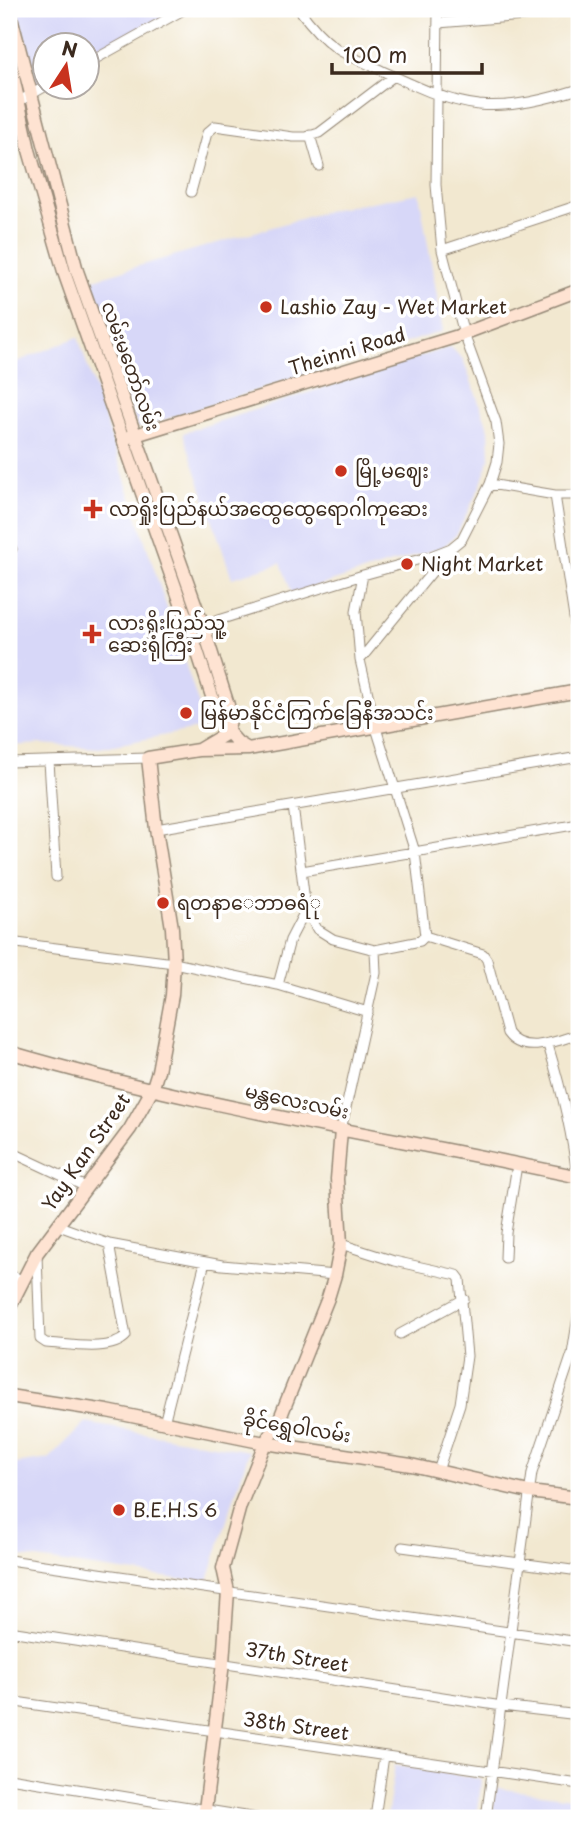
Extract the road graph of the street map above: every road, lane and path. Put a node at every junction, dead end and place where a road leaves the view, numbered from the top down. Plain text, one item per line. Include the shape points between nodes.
1 (9, 9) edge
2 (161, 9) edge
3 (185, 9) edge
4 (299, 9) edge
5 (438, 9) edge
6 (573, 9) edge
7 (523, 12) edge
8 (167, 19) junction
9 (438, 23) junction
10 (102, 55) edge
11 (9, 58) edge
12 (394, 76) junction
13 (579, 89) edge
14 (32, 90) edge
15 (32, 94) edge
16 (437, 94) junction
17 (35, 102) edge
18 (14, 104) edge
19 (310, 135) junction
20 (319, 166) dead end
21 (55, 190) junction
22 (191, 192) dead end
23 (41, 193) junction
24 (579, 205) edge
25 (442, 250) junction
26 (579, 290) edge
27 (87, 318) junction
28 (464, 334) junction
29 (136, 435) junction
30 (122, 439) junction
31 (490, 484) junction
32 (555, 495) junction
33 (579, 495) edge
34 (452, 548) junction
35 (363, 575) junction
36 (197, 627) junction
37 (579, 650) edge
38 (360, 660) junction
39 (579, 691) edge
40 (376, 728) junction
41 (227, 733) junction
42 (248, 749) junction
43 (198, 750) junction
44 (579, 757) edge
45 (148, 758) junction
46 (49, 761) junction
47 (9, 762) edge
48 (394, 789) junction
49 (293, 806) junction
50 (579, 824) edge
51 (156, 829) junction
52 (415, 852) junction
53 (302, 871) junction
54 (56, 877) dead end
55 (306, 909) junction
56 (425, 936) junction
57 (9, 943) edge
58 (375, 950) junction
59 (174, 962) junction
60 (278, 985) junction
61 (368, 1012) junction
62 (579, 1034) edge
63 (548, 1045) junction
64 (9, 1052) edge
65 (152, 1090) junction
66 (341, 1130) junction
67 (9, 1151) edge
68 (517, 1165) junction
69 (578, 1177) edge
70 (86, 1187) junction
71 (59, 1226) junction
72 (109, 1244) junction
73 (341, 1244) junction
74 (37, 1253) junction
75 (505, 1258) dead end
76 (205, 1262) junction
77 (9, 1275) edge
78 (335, 1276) junction
79 (23, 1280) junction
80 (464, 1299) junction
81 (9, 1308) edge
82 (579, 1310) edge
83 (400, 1334) dead end
84 (9, 1396) edge
85 (163, 1423) junction
86 (265, 1443) junction
87 (438, 1471) junction
88 (528, 1492) junction
89 (579, 1498) edge
90 (401, 1547) dead end
91 (10, 1560) edge
92 (520, 1563) junction
93 (579, 1572) edge
94 (9, 1573) edge
95 (228, 1591) junction
96 (9, 1631) edge
97 (510, 1632) junction
98 (579, 1642) edge
99 (223, 1663) junction
100 (9, 1701) edge
101 (502, 1706) junction
102 (579, 1715) edge
103 (215, 1732) junction
104 (384, 1756) junction
105 (492, 1772) junction
106 (9, 1778) edge
107 (579, 1784) edge
108 (205, 1814) edge
109 (257, 1818) edge
110 (375, 1818) edge
111 (486, 1818) edge

1 - 14 main road, လမ်းမတော်လမ်း
2 - 8 street
3 - 8 street
4 - 12 street via 336,48
5 - 9 street
6 - 7 street
7 - 9 street
8 - 10 street
9 - 16 street
11 - 18 main road, လမ်းမတော်လမ်း
12 - 16 street
12 - 19 street via 319,133
13 - 16 street via 508,105 480,105
15 - 18 street
16 - 25 street via 436,186
17 - 21 main road, လမ်းမတော်လမ်း
18 - 23 main road, လမ်းမတော်လမ်း
19 - 20 street
19 - 22 street via 293,137 215,126 207,133
21 - 23 main road
21 - 27 main road, လမ်းမတော်လမ်း
23 - 27 main road, လမ်းမတော်လမ်း via 65,275
24 - 25 street
25 - 28 street
26 - 28 main road, Theinni Road
27 - 29 main road, လမ်းမတော်လမ်း
27 - 30 main road, လမ်းမတော်လမ်း
28 - 29 main road, Theinni Road
28 - 31 street via 496,422 499,444
29 - 30 main road, Theinni Road
29 - 36 main road, လမ်းမတော်လမ်း
30 - 36 main road, လမ်းမတော်လမ်း
31 - 32 street
31 - 34 street via 462,539
32 - 33 street
32 - 37 street
34 - 35 street
34 - 38 street
35 - 36 street
35 - 38 street via 356,611
36 - 41 main road, လမ်းမတော်လမ်း via 228,705
38 - 40 street
39 - 40 main road
40 - 42 main road
40 - 48 street
41 - 42 main road
41 - 43 main road
42 - 43 main road
43 - 45 main road
44 - 48 street
45 - 46 street
45 - 51 main road, Yay Kan Street
46 - 47 street
46 - 54 street
48 - 49 street
48 - 52 street
49 - 51 street
49 - 53 street
50 - 52 street
51 - 59 main road, Yay Kan Street
52 - 53 street
52 - 56 street
53 - 55 street
55 - 58 street via 322,934
55 - 60 street via 290,940
56 - 58 street
56 - 63 street via 482,954 512,1041
57 - 59 street
58 - 61 street via 376,974
59 - 60 street
59 - 65 main road, Yay Kan Street via 173,995
60 - 61 street
61 - 66 street
62 - 63 street
63 - 69 street via 562,1090
64 - 65 main road, မန္တလေးလမ်း
65 - 66 main road, မန္တလေးလမ်း
65 - 70 main road, Yay Kan Street via 130,1129
66 - 68 main road, မန္တလေးလမ်း
66 - 73 main road via 337,1179
67 - 70 street
68 - 69 main road, မန္တလေးလမ်း
68 - 75 street
70 - 71 main road, Yay Kan Street
71 - 72 street
71 - 74 main road, Yay Kan Street
72 - 74 street via 126,1336 97,1347 40,1339
72 - 76 street
73 - 78 main road
73 - 80 street via 457,1275
74 - 79 main road, Yay Kan Street
76 - 78 street
76 - 85 street
77 - 79 street
78 - 86 main road via 280,1418
79 - 81 main road, Yay Kan Street
80 - 83 street
80 - 87 street via 467,1356 460,1404
82 - 88 street via 572,1354
84 - 85 main road, ခိုင်ရွှေဝါလမ်း
85 - 86 main road, ခိုင်ရွှေဝါလမ်း
86 - 87 main road, ခိုင်ရွှေဝါလမ်း
86 - 95 main road via 229,1541 223,1568
87 - 88 main road, ခိုင်ရွှေဝါလမ်း
88 - 89 main road, ခိုင်ရွှေဝါလမ်း
88 - 92 street
90 - 92 street
91 - 94 street
91 - 95 street
92 - 93 street
92 - 97 street
95 - 97 street
95 - 99 main road
96 - 99 street, 37th Street
97 - 98 street
97 - 101 street
99 - 101 street, 37th Street
99 - 103 main road
100 - 103 street, 38th Street
101 - 102 street, 37th Street
101 - 105 street
103 - 104 street, 38th Street
103 - 108 main road
104 - 105 street, 38th Street
104 - 110 street
105 - 107 street, 38th Street
105 - 111 street
106 - 108 street
108 - 109 street

